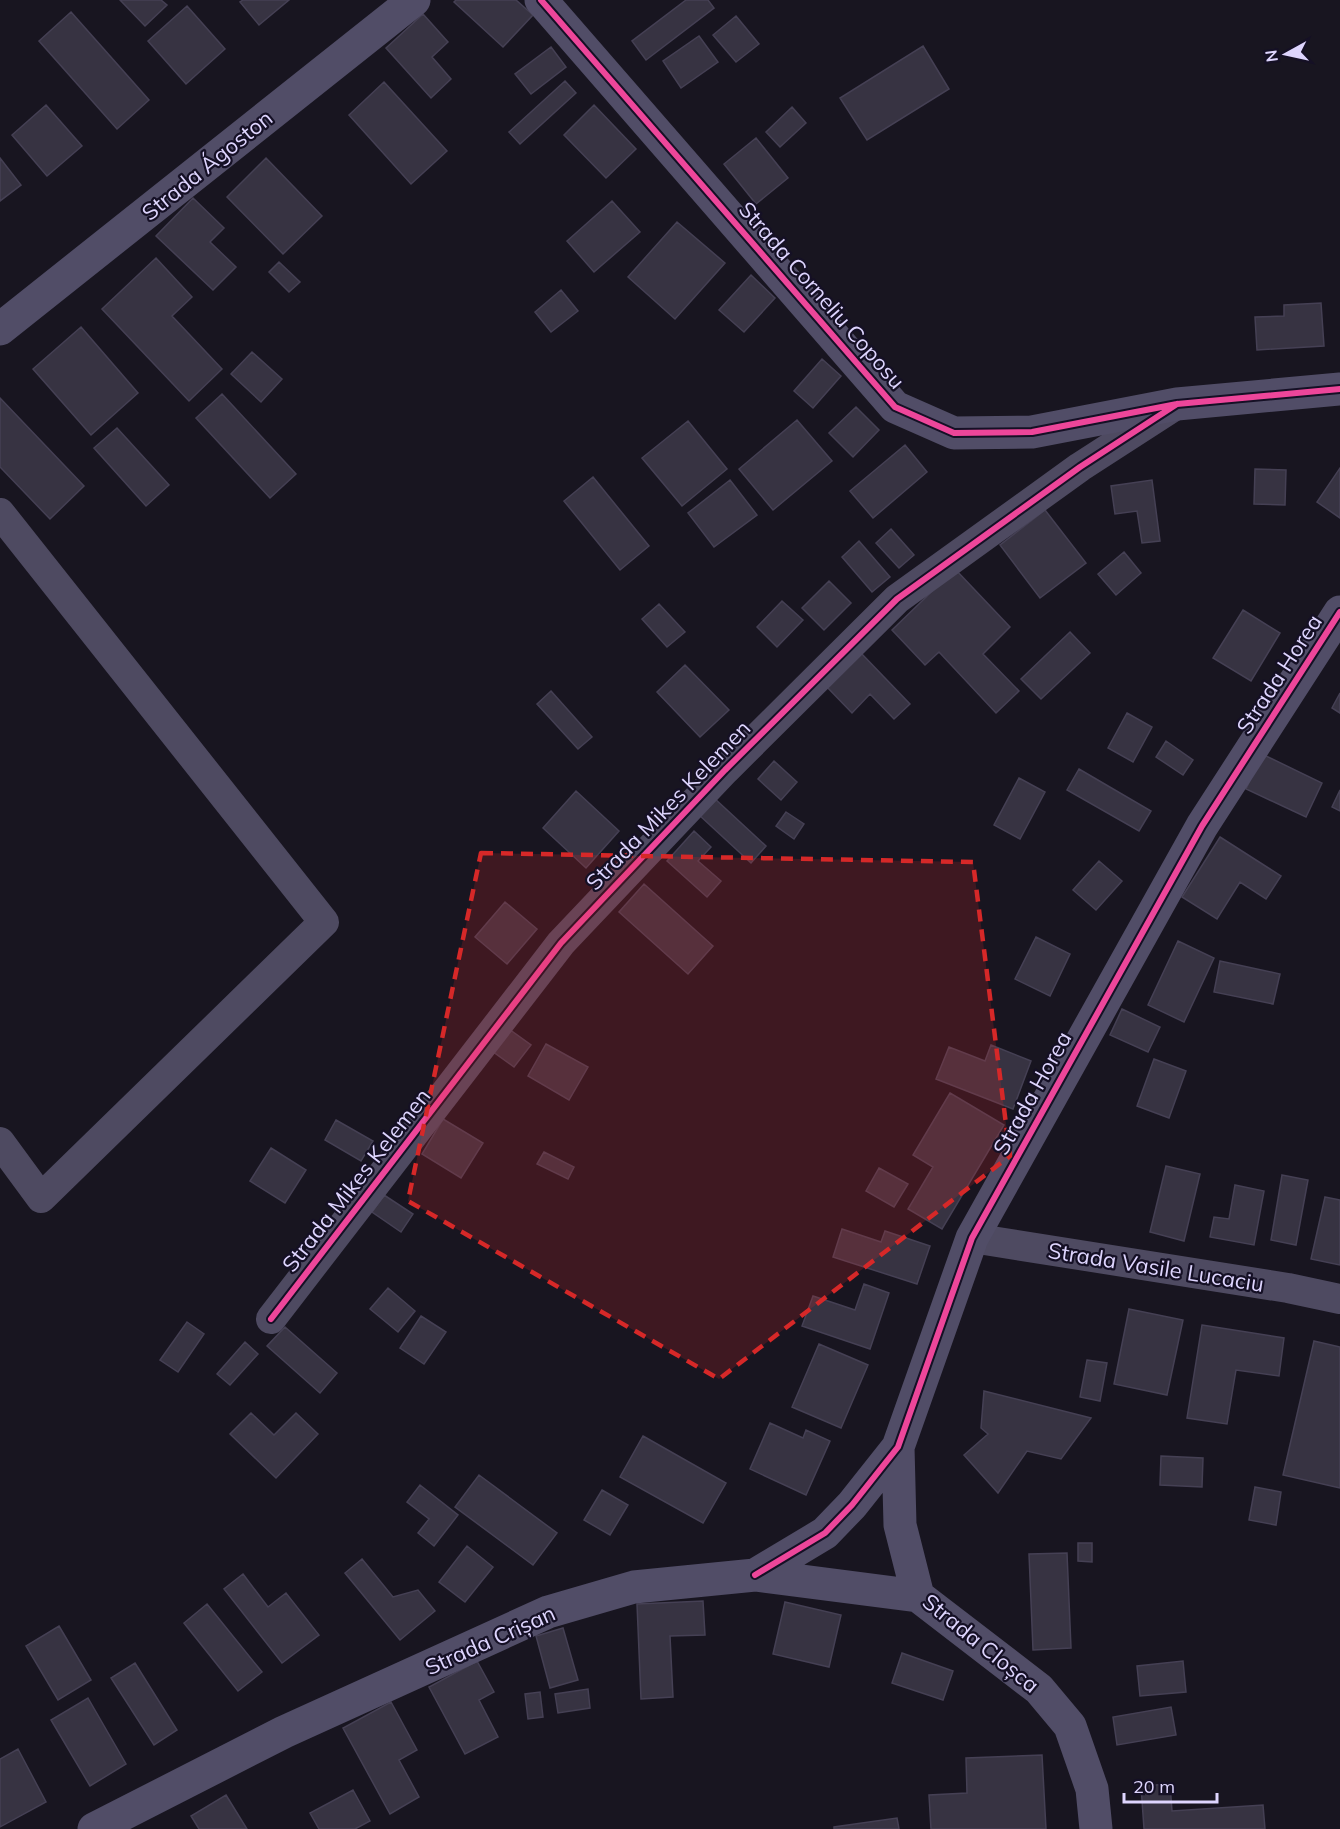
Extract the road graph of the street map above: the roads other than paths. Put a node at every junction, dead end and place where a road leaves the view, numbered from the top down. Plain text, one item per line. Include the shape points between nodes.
1 (414, 0) edge
2 (541, 0) edge
3 (0, 329) edge
4 (1340, 389) edge
5 (1177, 404) junction
6 (0, 513) edge
7 (1340, 612) edge
8 (0, 1142) edge
9 (972, 1238) junction
10 (1340, 1299) edge
11 (271, 1319) dead end
12 (898, 1447) junction
13 (755, 1575) junction
14 (918, 1596) junction
15 (94, 1829) edge
16 (1096, 1829) edge

1 - 3 street, Strada Ágoston
2 - 5 street, Strada Corneliu Coposu via 895,407 954,433 1032,432
4 - 5 street, Strada Corneliu Coposu
5 - 11 street, Strada Mikes Kelemen via 1080,467 897,599 725,770 561,943
6 - 8 street via 324,922 41,1198
7 - 9 street, Strada Horea via 1202,826
9 - 10 street, Strada Vasile Lucaciu
9 - 12 street, Strada Horea
12 - 13 street, Strada Horea via 825,1533
12 - 14 street, Strada Cloșca via 900,1525
13 - 14 street, Strada Crișan
13 - 15 street, Strada Crișan via 634,1587 548,1612 284,1732
14 - 16 street, Strada Cloșca via 1039,1689 1070,1726 1092,1789

